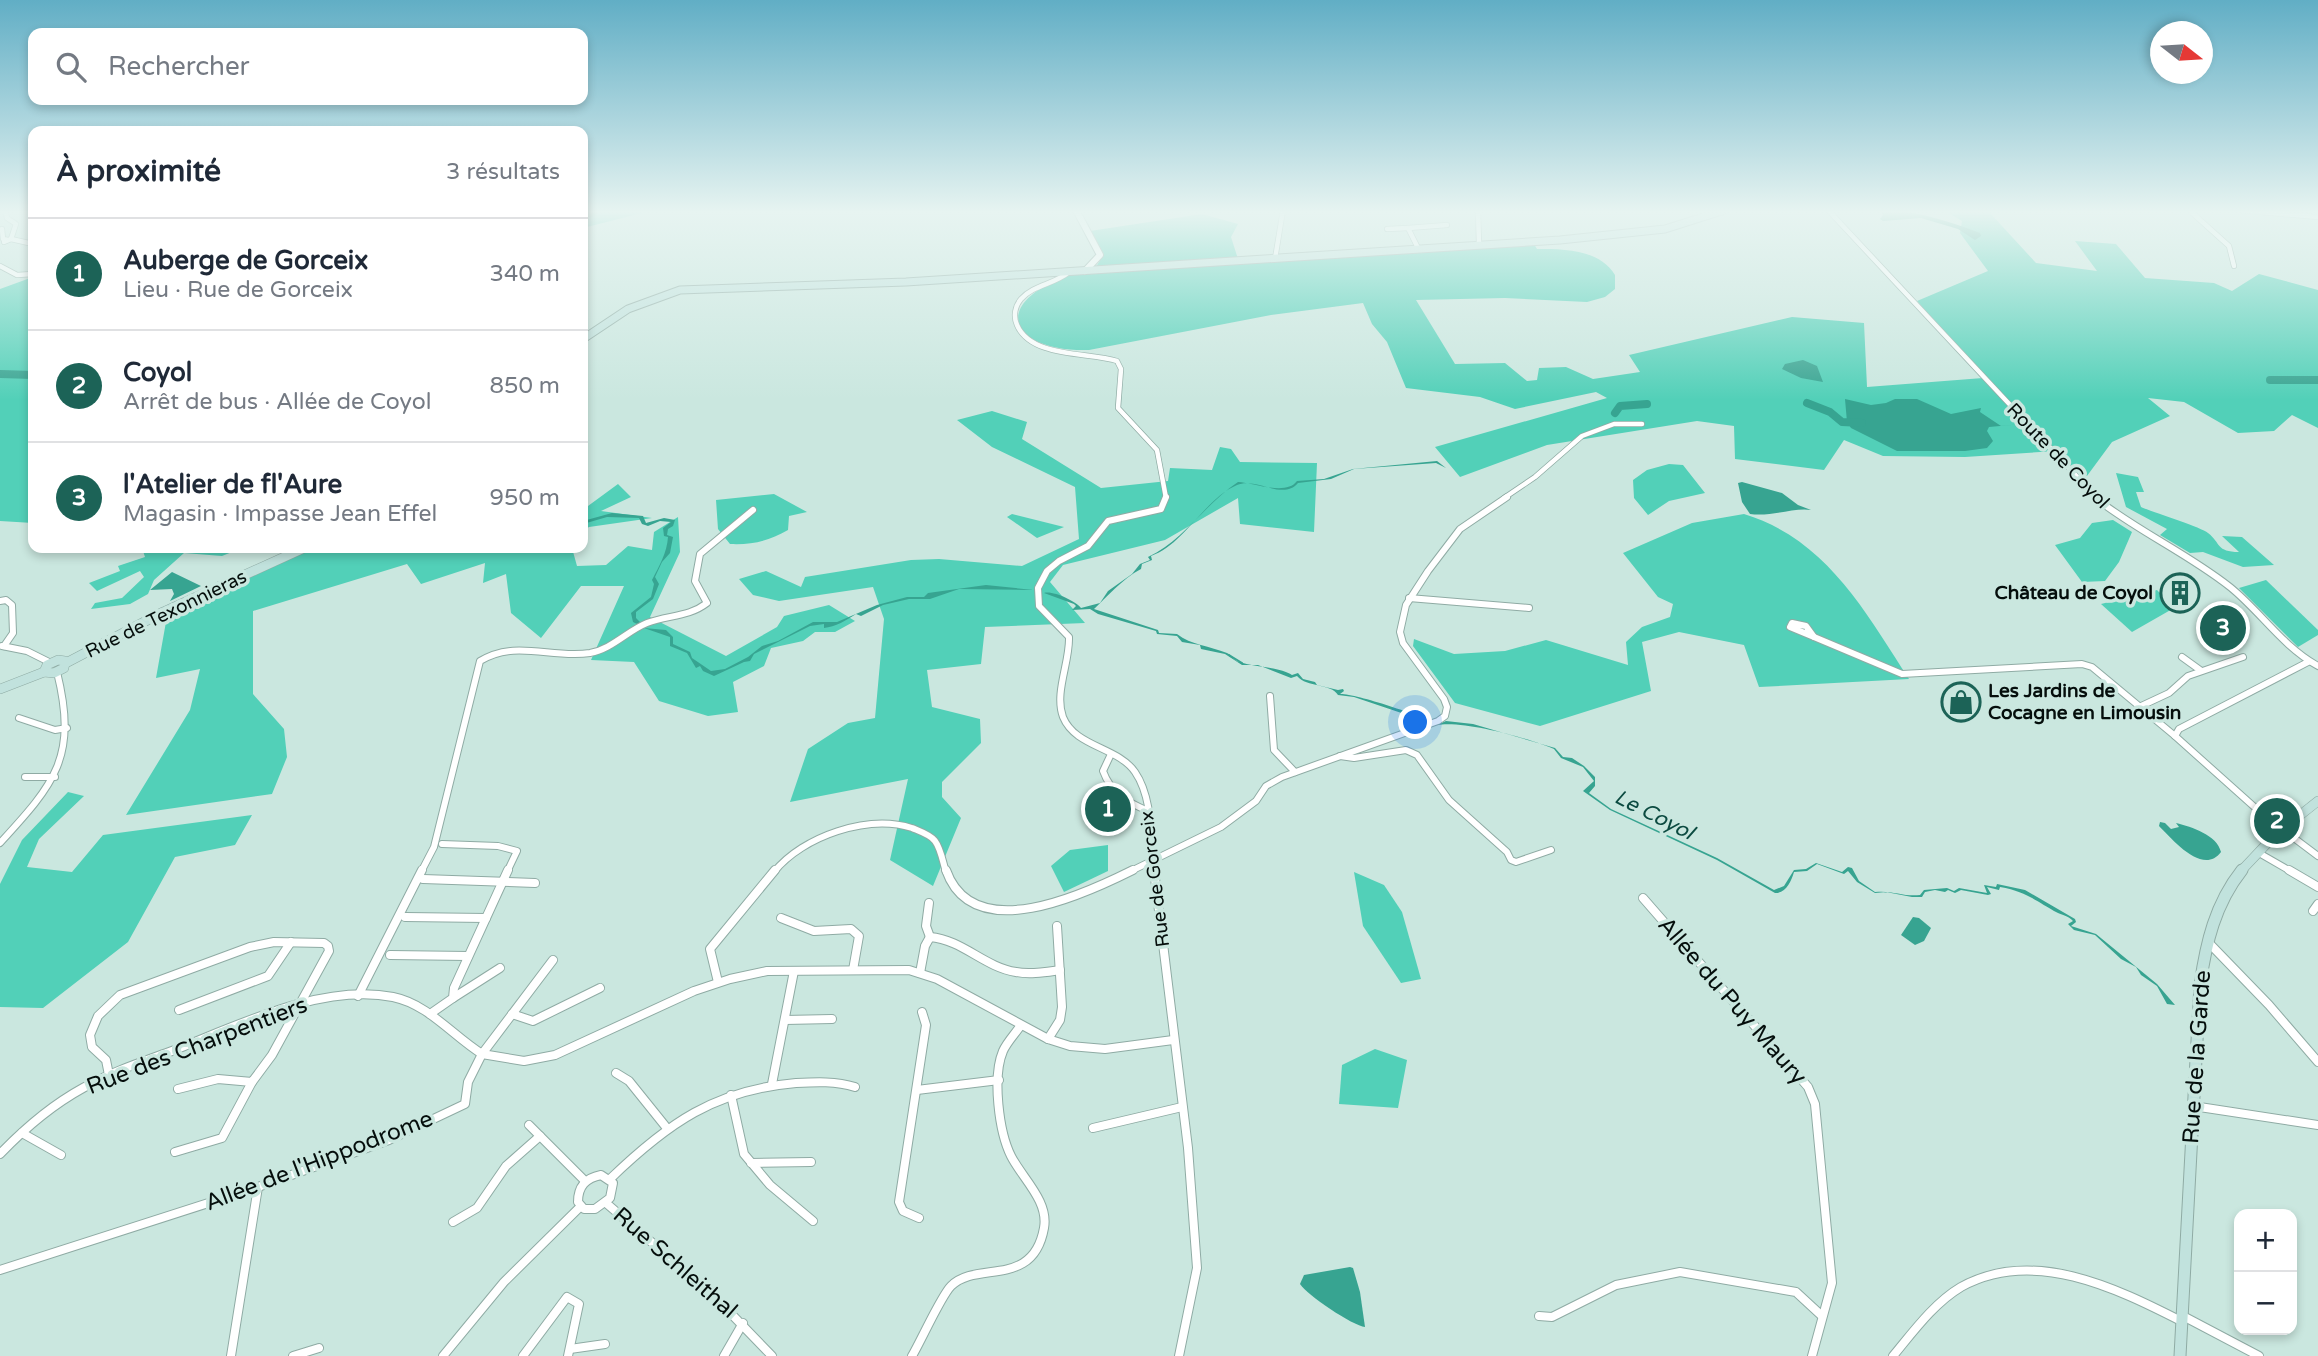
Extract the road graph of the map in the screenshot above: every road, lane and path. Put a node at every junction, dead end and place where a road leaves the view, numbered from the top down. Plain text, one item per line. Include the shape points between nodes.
1 (1041, 273) edge
2 (1067, 273) edge
3 (1887, 273) edge
4 (588, 335) edge
5 (1642, 424) dead end
6 (753, 510) dead end
7 (293, 553) edge
8 (1409, 598) junction
9 (0, 601) edge
10 (1529, 608) dead end
11 (1815, 639) dead end
12 (1, 647) edge
13 (2182, 657) dead end
14 (2243, 657) dead end
15 (2308, 662) junction
16 (51, 663) junction
17 (66, 663) junction
18 (2318, 666) edge
19 (2200, 670) junction
20 (44, 672) junction
21 (57, 672) junction
22 (0, 689) edge
23 (1270, 696) dead end
24 (2139, 707) junction
25 (19, 718) dead end
26 (67, 728) junction
27 (2175, 736) junction
28 (1111, 754) junction
29 (1338, 755) junction
30 (1295, 772) junction
31 (25, 777) dead end
32 (54, 777) junction
33 (2318, 801) edge
34 (1147, 811) junction
35 (2280, 828) junction
36 (0, 843) edge
37 (442, 844) dead end
38 (1551, 850) dead end
39 (2259, 852) junction
40 (2318, 856) edge
41 (1154, 860) junction
42 (423, 879) dead end
43 (503, 882) junction
44 (535, 883) dead end
45 (2318, 887) edge
46 (1643, 898) dead end
47 (929, 903) dead end
48 (404, 917) dead end
49 (486, 918) junction
50 (781, 918) dead end
51 (1057, 926) dead end
52 (930, 937) junction
53 (290, 942) junction
54 (2207, 942) junction
55 (390, 955) dead end
56 (468, 956) junction
57 (553, 960) dead end
58 (499, 968) dead end
59 (853, 970) junction
60 (1060, 970) junction
61 (794, 971) junction
62 (920, 973) junction
63 (718, 982) junction
64 (600, 988) dead end
65 (358, 996) junction
66 (453, 998) junction
67 (300, 1004) junction
68 (178, 1010) dead end
69 (922, 1012) dead end
70 (430, 1014) junction
71 (512, 1014) junction
72 (832, 1019) dead end
73 (785, 1020) junction
74 (1021, 1025) junction
75 (1048, 1039) junction
76 (1173, 1040) junction
77 (482, 1054) junction
78 (2318, 1062) edge
79 (616, 1073) dead end
80 (109, 1075) junction
81 (999, 1080) junction
82 (252, 1082) junction
83 (772, 1084) junction
84 (855, 1087) dead end
85 (178, 1089) dead end
86 (917, 1090) junction
87 (731, 1095) junction
88 (2192, 1105) junction
89 (1182, 1107) junction
90 (529, 1125) dead end
91 (2318, 1125) edge
92 (666, 1126) junction
93 (1093, 1128) dead end
94 (22, 1133) junction
95 (540, 1136) junction
96 (175, 1153) dead end
97 (0, 1154) edge
98 (61, 1154) dead end
99 (811, 1162) dead end
100 (751, 1163) junction
101 (610, 1178) junction
102 (584, 1181) junction
103 (258, 1187) junction
104 (606, 1203) junction
105 (580, 1207) junction
106 (919, 1218) dead end
107 (813, 1221) dead end
108 (453, 1222) dead end
109 (0, 1270) edge
110 (1539, 1316) dead end
111 (1822, 1316) junction
112 (2182, 1319) junction
113 (743, 1323) junction
114 (605, 1344) dead end
115 (319, 1348) dead end
116 (569, 1352) edge
117 (231, 1356) edge
118 (293, 1356) edge
119 (443, 1356) edge
120 (523, 1356) edge
121 (723, 1356) edge
122 (772, 1356) edge
123 (912, 1356) edge
124 (1179, 1356) edge
125 (1812, 1356) edge
126 (1892, 1356) edge
127 (2180, 1356) edge
128 (2259, 1356) edge

1 - 4 main road via 680,290 625,309
2 - 28 street, Rue de Gorceix via 1022,298 1015,310 1017,327 1042,346 1117,361 1121,369 1118,408 1157,450 1166,498 1161,509 1101,526 1091,544 1055,563 1042,577 1037,592 1043,612 1069,637 1061,709 1065,721 1074,732
3 - 15 street, Route de Coyol via 2091,494 2115,515 2231,587
5 - 8 street via 1614,425 1582,436 1535,477 1460,529
6 - 65 street via 700,554 695,581 707,603 698,612 647,623 613,645 588,653 512,649 491,652 480,661 434,847
7 - 17 main road, Rue de Texonnieras via 163,612
8 - 10 street
8 - 29 street via 1400,632 1403,643 1444,699 1445,716
9 - 12 street via 12,605 13,633
11 - 24 street via 1902,674 2082,664 2092,667
12 - 16 street via 27,651
13 - 19 street
14 - 19 street
15 - 18 street, Route de Coyol
15 - 27 street via 2179,729
16 - 17 main road
16 - 20 main road
17 - 21 main road
19 - 24 street via 2169,693
20 - 21 main road
20 - 22 main road
21 - 26 street
23 - 30 street via 1274,750
24 - 27 street
25 - 26 street via 55,730
26 - 32 street via 65,751
27 - 35 street
28 - 34 street, Rue de Gorceix via 1135,771
28 - 34 street via 1103,771 1106,779 1122,799
29 - 30 street
29 - 38 street via 1354,758 1406,750 1418,755 1449,800 1511,860
30 - 41 street via 1266,786 1255,801 1220,827
31 - 32 street
32 - 36 street
33 - 35 main road, Rue de la Garde
34 - 41 street, Rue de Gorceix
35 - 39 main road, Rue de la Garde
35 - 40 street
37 - 43 street via 517,851
39 - 45 street
39 - 54 main road, Rue de la Garde via 2232,882
41 - 63 street via 1062,901 996,911 971,901 950,882 934,840 920,831 898,824 849,829 822,838 783,862 710,949
41 - 76 street, Rue de Gorceix
42 - 43 street
43 - 44 street
43 - 49 street
46 - 111 street, Allée du Puy Maury via 1808,1087 1815,1104 1832,1283
47 - 52 street via 926,926
48 - 49 street
49 - 56 street
50 - 59 street via 814,931 851,929 859,936
51 - 60 street
52 - 60 street via 943,937 1010,971
52 - 62 street
53 - 67 street via 324,943 329,951
53 - 68 street via 268,976
53 - 80 street via 250,947 114,1000 98,1016 90,1035 92,1046 106,1060
54 - 78 street
54 - 88 main road, Rue de la Garde
55 - 56 street
56 - 66 street
57 - 71 street, Allée de l'Hippodrome
58 - 66 street
59 - 61 street
59 - 62 street
60 - 75 street via 1060,1020
61 - 63 street via 745,974
61 - 73 street
62 - 74 street
63 - 77 street via 568,1052 530,1061
64 - 71 street via 533,1021
65 - 67 street, Rue des Charpentiers
65 - 70 street, Rue des Charpentiers via 390,996 413,1002
66 - 70 street
67 - 80 street, Rue des Charpentiers
67 - 82 street
69 - 86 street via 926,1025
70 - 77 street, Rue des Charpentiers
71 - 77 street, Allée de l'Hippodrome
72 - 73 street
73 - 83 street
74 - 75 street
74 - 81 street via 999,1059
75 - 76 street via 1084,1049
76 - 89 street, Rue de Gorceix
77 - 103 street, Allée de l'Hippodrome via 468,1082 465,1104 390,1140
79 - 92 street via 629,1081
80 - 94 street, Rue des Charpentiers via 74,1093
81 - 86 street
81 - 123 street via 1005,1142 1040,1199 1045,1219 1041,1238 1018,1267 961,1279 951,1286
82 - 85 street via 218,1079
82 - 96 street via 222,1138
83 - 84 street via 843,1082
83 - 87 street
86 - 106 street via 899,1202 902,1211
87 - 92 street
87 - 100 street via 739,1141
88 - 91 street
88 - 112 main road, Rue de la Garde
89 - 93 street
89 - 124 street, Rue de Gorceix via 1197,1268
90 - 95 street
92 - 101 street
94 - 97 street, Rue des Charpentiers
94 - 98 street
95 - 102 street
95 - 108 street via 506,1166 477,1208
99 - 100 street
100 - 107 street
101 - 102 street via 596,1175
101 - 104 street via 612,1193
102 - 105 street via 577,1198
103 - 109 street, Allée de l'Hippodrome
103 - 117 street
104 - 105 street via 590,1210
104 - 113 street, Rue Schleithal
105 - 119 street via 504,1282
110 - 111 street via 1552,1317 1616,1285 1680,1272 1796,1292
111 - 125 street, Allée du Puy Maury
112 - 126 street via 2109,1286 2064,1274 2003,1272 1959,1288
112 - 127 main road, Rue de la Garde
112 - 128 street
113 - 121 street
113 - 122 street, Rue Schleithal
114 - 116 street
115 - 118 street
116 - 120 street via 579,1304 567,1297

